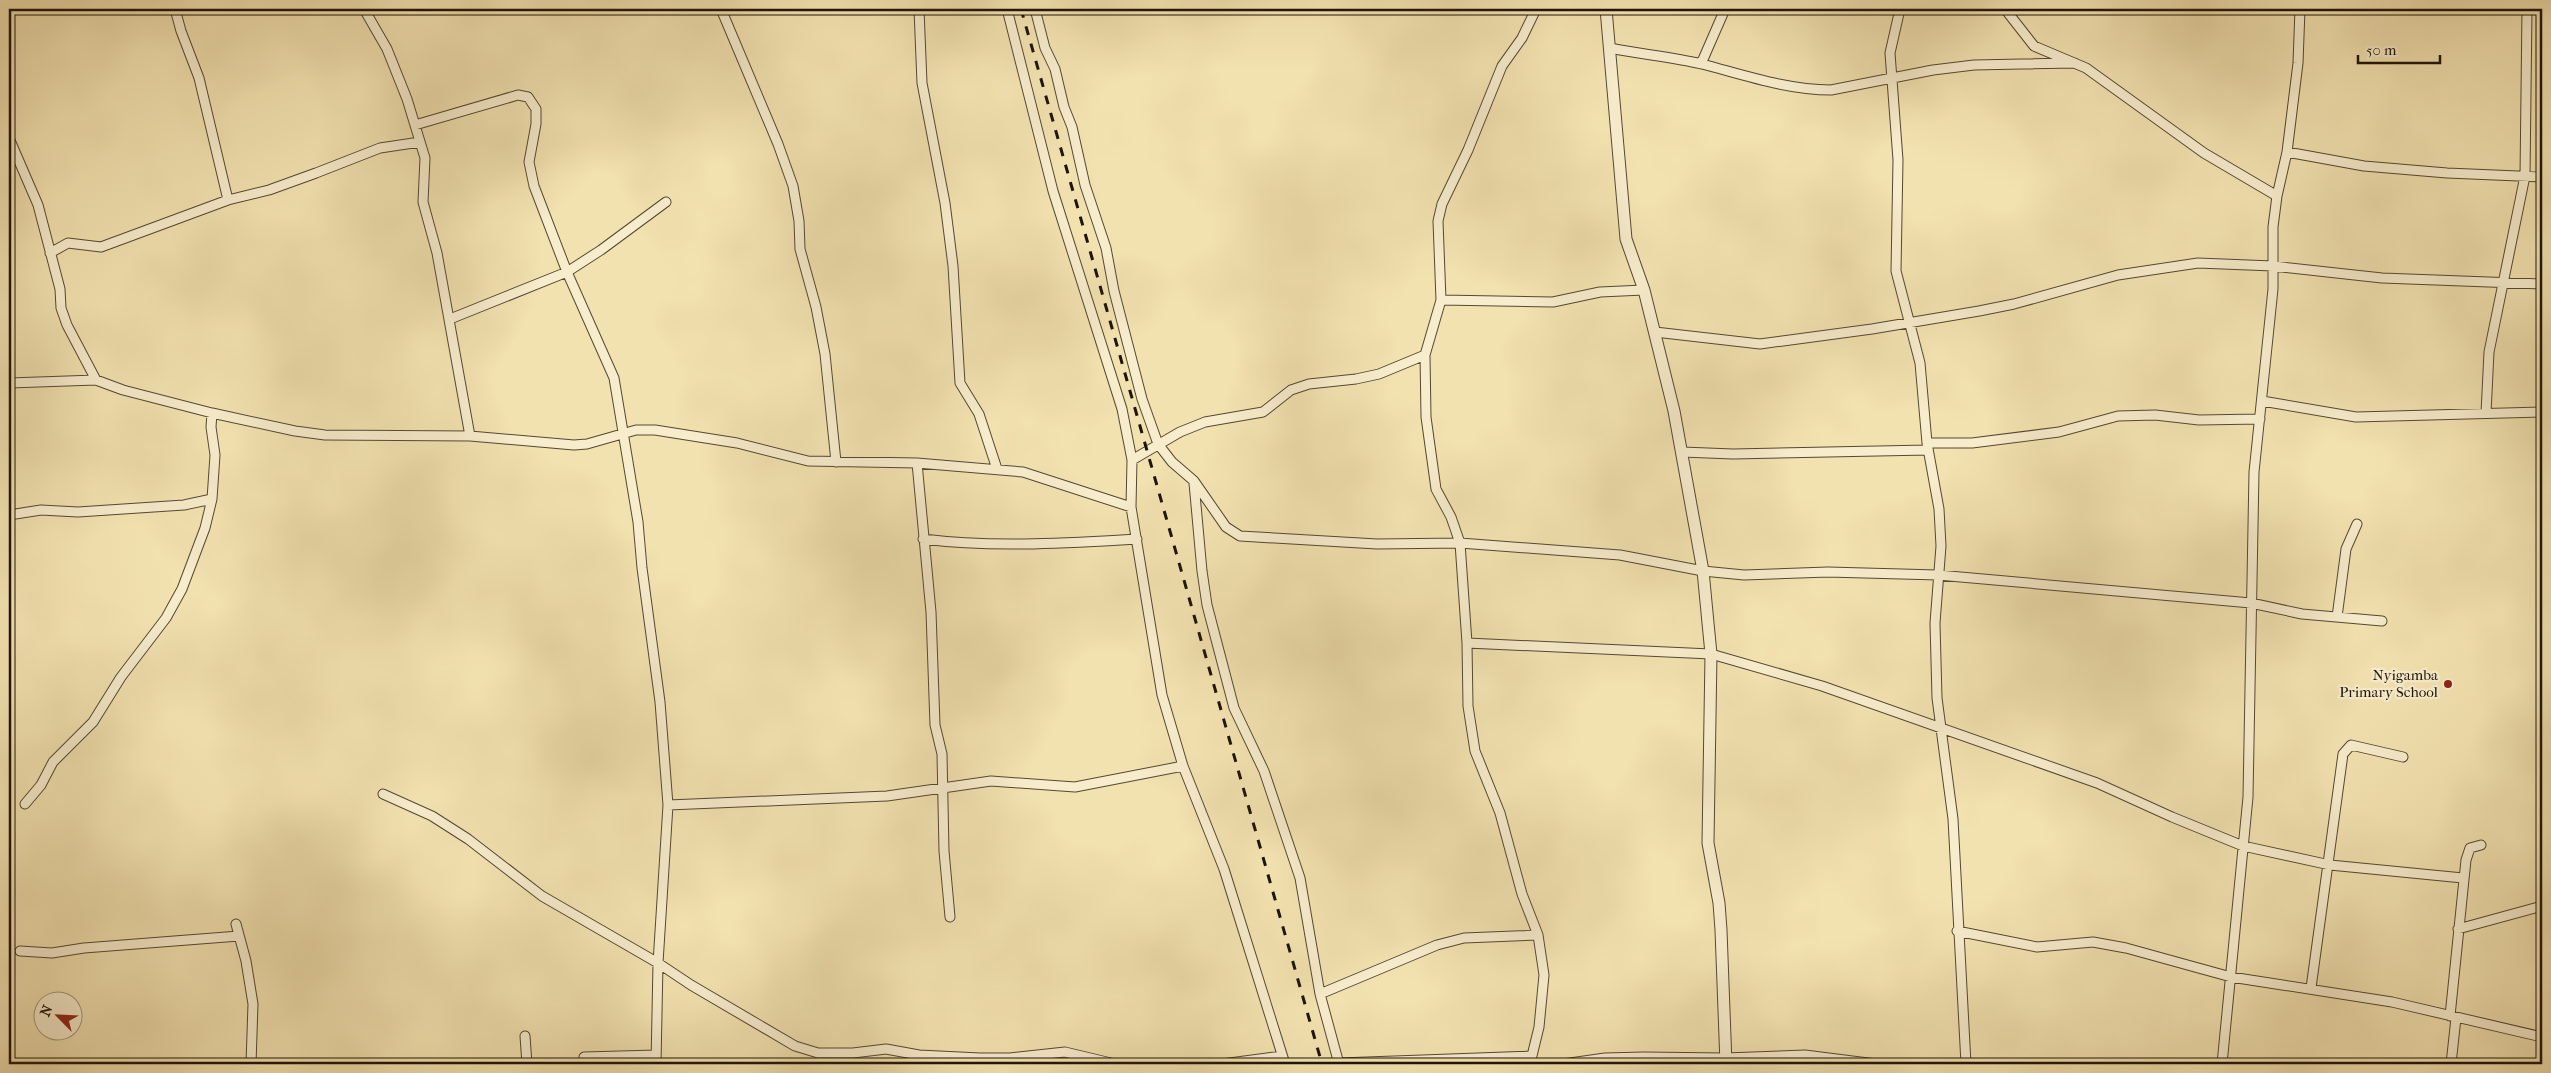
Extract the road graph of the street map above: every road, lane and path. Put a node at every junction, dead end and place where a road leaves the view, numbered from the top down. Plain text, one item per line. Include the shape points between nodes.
1 (175, 9) edge
2 (364, 9) edge
3 (721, 9) edge
4 (919, 9) edge
5 (1007, 9) edge
6 (1035, 9) edge
7 (1536, 9) edge
8 (1606, 9) edge
9 (1725, 9) edge
10 (1900, 9) edge
11 (2005, 9) edge
12 (2300, 9) edge
13 (2527, 9) edge
14 (1610, 48) junction
15 (2075, 63) junction
16 (1701, 64) junction
17 (1891, 79) junction
18 (414, 125) junction
19 (9, 138) edge
20 (420, 142) junction
21 (2287, 152) junction
22 (2525, 176) junction
23 (2542, 177) edge
24 (2277, 196) junction
25 (228, 200) junction
26 (666, 202) dead end
27 (50, 253) junction
28 (2273, 266) junction
29 (568, 272) junction
30 (2502, 284) junction
31 (2542, 284) edge
32 (1644, 290) junction
33 (1441, 300) junction
34 (450, 319) junction
35 (1910, 323) junction
36 (1655, 332) junction
37 (1425, 355) junction
38 (96, 380) junction
39 (9, 383) edge
40 (2262, 401) junction
41 (2542, 412) edge
42 (212, 413) junction
43 (2486, 413) junction
44 (2260, 419) junction
45 (623, 433) junction
46 (470, 436) junction
47 (1158, 444) junction
48 (1928, 447) junction
49 (1682, 452) junction
50 (1132, 460) junction
51 (836, 462) junction
52 (917, 463) junction
53 (997, 469) junction
54 (1194, 481) junction
55 (212, 499) junction
56 (1131, 507) junction
57 (9, 515) edge
58 (2357, 524) dead end
59 (923, 539) junction
60 (1138, 539) junction
61 (1460, 543) junction
62 (1702, 571) junction
63 (1938, 575) junction
64 (2251, 603) junction
65 (2337, 617) junction
66 (2382, 621) dead end
67 (1467, 643) junction
68 (1711, 654) junction
69 (1942, 730) junction
70 (2403, 757) dead end
71 (1183, 766) junction
72 (943, 787) junction
73 (383, 794) dead end
74 (25, 804) dead end
75 (668, 805) junction
76 (2481, 844) dead end
77 (2243, 846) junction
78 (2330, 865) junction
79 (2463, 878) junction
80 (2542, 906) edge
81 (950, 917) dead end
82 (236, 924) dead end
83 (2458, 929) junction
84 (1958, 931) junction
85 (1538, 935) junction
86 (239, 936) junction
87 (20, 951) dead end
88 (658, 963) junction
89 (2231, 977) junction
90 (2311, 988) junction
91 (1320, 994) junction
92 (2453, 1017) junction
93 (2542, 1032) edge
94 (2532, 1034) junction
95 (525, 1036) dead end
96 (2542, 1037) edge
97 (584, 1057) dead end
98 (656, 1060) edge
99 (1283, 1060) edge
100 (1530, 1060) edge
101 (1725, 1061) edge
102 (1966, 1063) edge
103 (250, 1064) edge
104 (527, 1064) edge
105 (1115, 1064) edge
106 (1222, 1064) edge
107 (1339, 1064) edge
108 (1563, 1064) edge
109 (1876, 1064) edge
110 (1950, 1064) edge
111 (2222, 1064) edge
112 (2451, 1064) edge

1 - 25 street via 199,78
2 - 18 street via 387,49
3 - 51 street via 793,186 800,249 816,307 824,354
4 - 53 street via 922,83 945,202 953,266 960,383 979,414
5 - 50 street via 1037,133 1122,408
6 - 47 street via 1072,127 1085,185 1106,248 1142,399
7 - 33 street via 1522,38 1502,66 1442,204 1438,229
8 - 14 street
9 - 16 street
10 - 17 street via 1890,53
11 - 15 street via 2034,46
12 - 21 street via 2298,63
13 - 22 street
14 - 16 street
14 - 32 street via 1626,239
15 - 17 street via 1974,65
15 - 24 street via 2204,153
16 - 17 street via 1817,90
17 - 35 street via 1898,160 1896,271
18 - 20 street
18 - 29 street via 518,95 528,97 536,109 529,162 534,186
19 - 27 street via 38,204
20 - 25 street via 380,148 285,184
20 - 34 street via 425,158 423,202
21 - 22 street via 2364,166
21 - 24 street
22 - 23 street
22 - 30 street
24 - 28 street
25 - 27 street via 101,247 68,243
26 - 29 street
27 - 38 street via 64,316
28 - 30 street via 2382,278
28 - 35 street via 2198,263 2118,275 2014,304
28 - 40 street
29 - 34 street
29 - 45 street via 614,378
30 - 31 street
30 - 43 street via 2489,352
32 - 33 street via 1600,292 1553,302
32 - 36 street
33 - 37 street
34 - 46 street
35 - 36 street via 1760,344
35 - 48 street via 1920,363
36 - 49 street
37 - 47 street via 1379,374 1309,384 1292,390 1263,412 1205,422
37 - 61 street via 1426,418 1436,489
38 - 39 street
38 - 42 street
40 - 43 street via 2356,417
40 - 44 street
41 - 43 street
42 - 46 street via 325,435
42 - 55 street via 215,455
44 - 48 street via 2118,416 2059,432
44 - 64 street via 2254,472
45 - 46 street via 574,445
45 - 51 street via 655,430 737,443 808,461
45 - 75 street via 652,635
47 - 50 street
47 - 54 street via 1172,462
48 - 49 street via 1742,454
48 - 63 street via 1939,509 1941,546
49 - 62 street
50 - 56 street
51 - 52 street
52 - 53 street
52 - 59 street
53 - 56 street via 1031,474
54 - 61 street via 1226,527 1240,536 1377,544
54 - 91 street via 1207,605 1234,708 1264,771 1300,878
55 - 57 street via 184,505 78,512 41,510
55 - 74 street via 194,561 166,618 93,722 53,762 41,785
56 - 60 street
58 - 65 street via 2346,549
59 - 60 street via 978,544
59 - 72 street via 931,612 935,725 942,754
60 - 71 street via 1162,695
61 - 62 street via 1620,555
61 - 67 street
62 - 63 street via 1744,575 1828,572
62 - 68 street
63 - 64 street
63 - 69 street via 1936,670
64 - 65 street via 2302,614
64 - 77 street via 2248,797
65 - 66 street
67 - 68 street
67 - 85 street via 1468,706 1475,751 1500,812 1522,894
68 - 69 street via 1822,686
68 - 101 street via 1708,844 1719,903
69 - 77 street via 2097,782
69 - 84 street via 1953,819
70 - 78 street via 2351,745 2348,747 2340,766
71 - 72 street via 1075,787 990,781
71 - 99 street via 1224,869
72 - 75 street via 887,796
72 - 81 street
73 - 88 street via 432,816 542,896
75 - 88 street
76 - 79 street via 2470,848
77 - 78 street
77 - 89 street
78 - 79 street
78 - 90 street
79 - 83 street
80 - 83 street
82 - 86 street
83 - 92 street
84 - 89 street via 2037,947 2093,942
84 - 102 street
85 - 91 street via 1464,938
85 - 100 street via 1544,975 1539,1027
86 - 87 street via 52,953
86 - 103 street via 253,1004
88 - 98 street
88 - 105 street via 795,1046 818,1053 886,1049 940,1057 1010,1058 1065,1052
89 - 90 street
89 - 111 street
90 - 92 street
91 - 107 street
92 - 94 street
92 - 112 street
93 - 94 street
94 - 96 street
95 - 104 street
97 - 98 street
99 - 106 street
100 - 107 street
101 - 108 street via 1643,1057
101 - 109 street via 1805,1055
102 - 110 street

